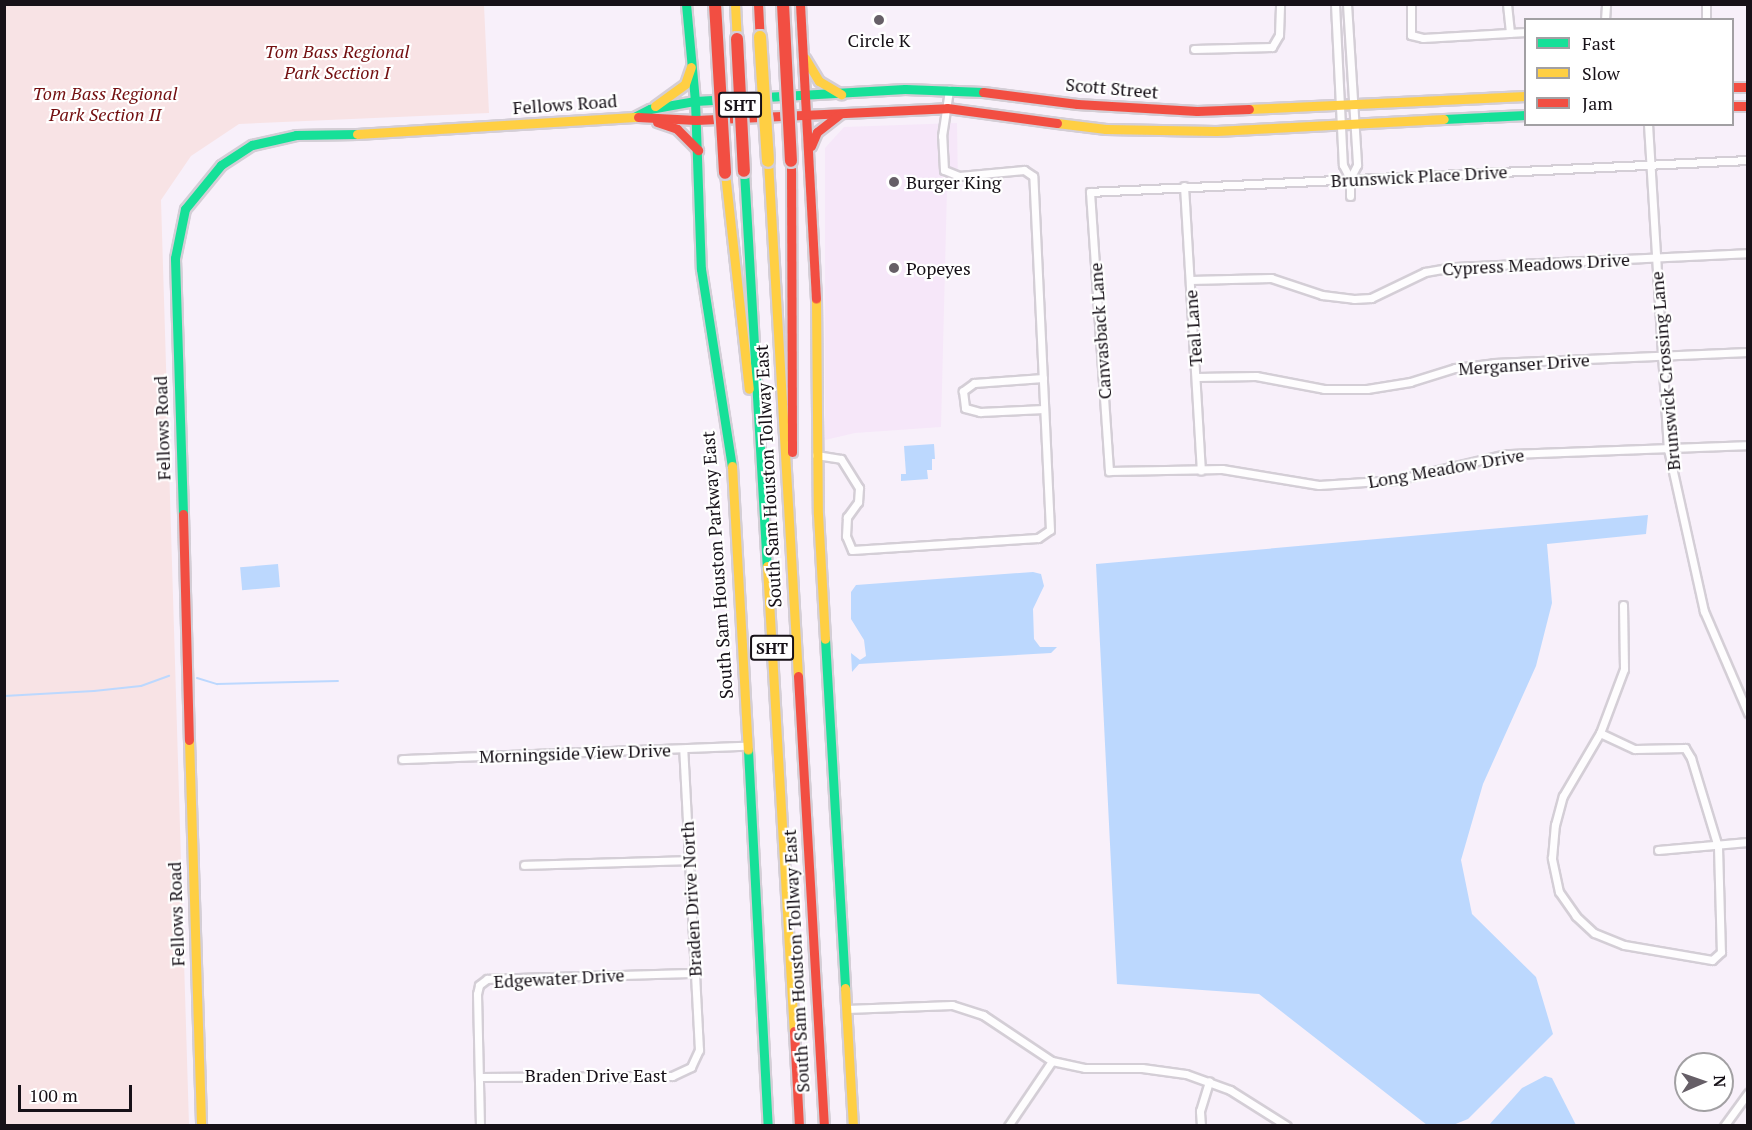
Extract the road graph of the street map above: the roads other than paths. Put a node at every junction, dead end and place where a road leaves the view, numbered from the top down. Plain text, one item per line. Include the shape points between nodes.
1 (687, 4) edge
2 (715, 4) edge
3 (735, 4) edge
4 (759, 4) edge
5 (783, 4) edge
6 (800, 4) edge
7 (1280, 4) edge
8 (1335, 4) edge
9 (1347, 4) edge
10 (1411, 4) edge
11 (1507, 4) edge
12 (1524, 32) edge
13 (1510, 33) junction
14 (1194, 49) dead end
15 (803, 55) junction
16 (692, 65) junction
17 (949, 90) junction
18 (840, 94) junction
19 (1524, 96) edge
20 (806, 97) junction
21 (695, 101) junction
22 (1353, 103) junction
23 (1077, 104) junction
24 (1339, 104) junction
25 (946, 108) junction
26 (842, 113) junction
27 (651, 114) junction
28 (1524, 115) edge
29 (807, 116) junction
30 (696, 120) junction
31 (1340, 122) junction
32 (1354, 122) junction
33 (1075, 124) junction
34 (1648, 126) edge
35 (698, 150) junction
36 (809, 151) junction
37 (1748, 160) edge
38 (1650, 164) junction
39 (1350, 179) junction
40 (1184, 186) junction
41 (1090, 192) joint
42 (1350, 196) dead end
43 (1748, 253) edge
44 (1655, 257) junction
45 (1190, 280) junction
46 (1748, 352) edge
47 (1661, 357) junction
48 (1197, 377) junction
49 (1043, 378) junction
50 (1044, 409) junction
51 (1748, 445) edge
52 (1668, 449) junction
53 (760, 452) junction
54 (816, 455) junction
55 (1202, 470) junction
56 (1109, 471) joint
57 (789, 541) junction
58 (1623, 605) dead end
59 (1748, 713) edge
60 (1600, 733) junction
61 (748, 746) junction
62 (683, 748) junction
63 (402, 759) dead end
64 (1748, 842) edge
65 (1718, 847) junction
66 (1658, 850) dead end
67 (689, 860) junction
68 (524, 865) dead end
69 (695, 973) junction
70 (846, 1009) junction
71 (699, 1050) joint
72 (1053, 1061) junction
73 (479, 1077) junction
74 (1209, 1082) junction
75 (1748, 1094) edge
76 (201, 1125) edge
77 (480, 1125) edge
78 (768, 1125) edge
79 (799, 1125) edge
80 (824, 1125) edge
81 (853, 1125) edge
82 (1008, 1125) edge
83 (1201, 1125) edge
84 (1287, 1125) edge
85 (1724, 1125) edge

1 - 16 main road, South Sam Houston Parkway East
2 - 53 main road, bridge via 739,324
3 - 53 main road, South Sam Houston Tollway East / SHT, bridge
4 - 57 main road, South Sam Houston Tollway East / SHT, bridge
5 - 57 main road, bridge via 791,161 794,373
6 - 15 main road
7 - 14 street via 1279,35 1272,47
8 - 24 street
9 - 22 street
10 - 13 street via 1411,35 1423,38
11 - 13 street
12 - 13 street
15 - 18 main road via 819,81
15 - 20 main road
16 - 21 main road, South Sam Houston Parkway East
16 - 27 main road via 685,84
17 - 18 main road, Scott Street
17 - 23 main road, Scott Street
17 - 25 street
18 - 20 main road, Scott Street
19 - 22 main road, Scott Street
20 - 21 main road, Scott Street
20 - 29 main road
21 - 27 main road, Fellows Road
21 - 30 main road, South Sam Houston Parkway East
22 - 24 main road, Scott Street
22 - 32 street
23 - 24 main road, Scott Street via 1197,111
23 - 33 main road
24 - 31 street
25 - 26 main road, Scott Street
25 - 33 main road, Scott Street
25 - 49 street via 942,136 944,170 959,176 1024,170 1033,176
26 - 29 main road, Scott Street
26 - 36 main road via 817,132
27 - 30 main road, Fellows Road
27 - 35 main road via 677,129
27 - 76 main road, Fellows Road via 423,132 275,137 252,145 221,165 196,190 185,209 175,258
28 - 32 main road, Scott Street
29 - 30 main road, Scott Street
29 - 36 main road
30 - 35 main road, South Sam Houston Parkway East
31 - 32 main road, Scott Street
31 - 33 main road, Scott Street via 1216,131 1106,129
31 - 39 street via 1343,165
32 - 39 street via 1357,165
34 - 38 street, Brunswick Crossing Lane
35 - 61 main road, South Sam Houston Parkway East via 701,269 732,463
36 - 54 main road via 816,284
37 - 38 street, Brunswick Place Drive
38 - 39 street, Brunswick Place Drive
38 - 44 street, Brunswick Crossing Lane
39 - 40 street, Brunswick Place Drive
39 - 42 street
40 - 41 street, Brunswick Place Drive
40 - 45 street, Teal Lane
41 - 56 street, Canvasback Lane
43 - 44 street, Cypress Meadows Drive
44 - 45 street, Cypress Meadows Drive via 1446,268 1425,272 1371,298 1354,299 1322,295 1271,278
44 - 47 street, Brunswick Crossing Lane
45 - 48 street, Teal Lane
46 - 47 street, Merganser Drive
47 - 48 street, Merganser Drive via 1477,365 1367,389 1324,389 1256,376
47 - 52 street, Brunswick Crossing Lane
48 - 55 street, Teal Lane
49 - 50 street
49 - 50 street via 974,383 963,391 965,408 980,412
50 - 54 street via 1050,530 1038,538 852,550 846,536 848,517 858,502 859,488 841,459
51 - 52 street, Long Meadow Drive
52 - 55 street, Long Meadow Drive via 1508,454 1396,480 1318,485
52 - 59 street, Brunswick Crossing Lane via 1685,541 1704,611
53 - 79 main road, South Sam Houston Tollway East / SHT
54 - 70 main road
55 - 56 street, Long Meadow Drive
57 - 80 main road, South Sam Houston Tollway East / SHT
58 - 60 street via 1624,669
60 - 65 street via 1635,748 1685,747 1706,800
60 - 65 street via 1563,796 1555,825 1552,858 1559,892 1576,916 1594,933 1624,945 1712,960 1721,952
61 - 62 street, Morningside View Drive
61 - 78 main road, South Sam Houston Parkway East
62 - 63 street, Morningside View Drive
62 - 67 street, Braden Drive North
64 - 65 street
65 - 66 street
67 - 68 street
67 - 69 street, Braden Drive North
69 - 71 street, Braden Drive North
69 - 73 street, Edgewater Drive via 487,980 479,985 477,994
70 - 72 street via 952,1005 983,1015
70 - 81 main road
71 - 73 street, Braden Drive East via 691,1067 672,1076
72 - 74 street via 1085,1068 1142,1068
72 - 82 street
73 - 77 street
74 - 83 street via 1200,1111
74 - 84 street via 1265,1109
75 - 85 street

